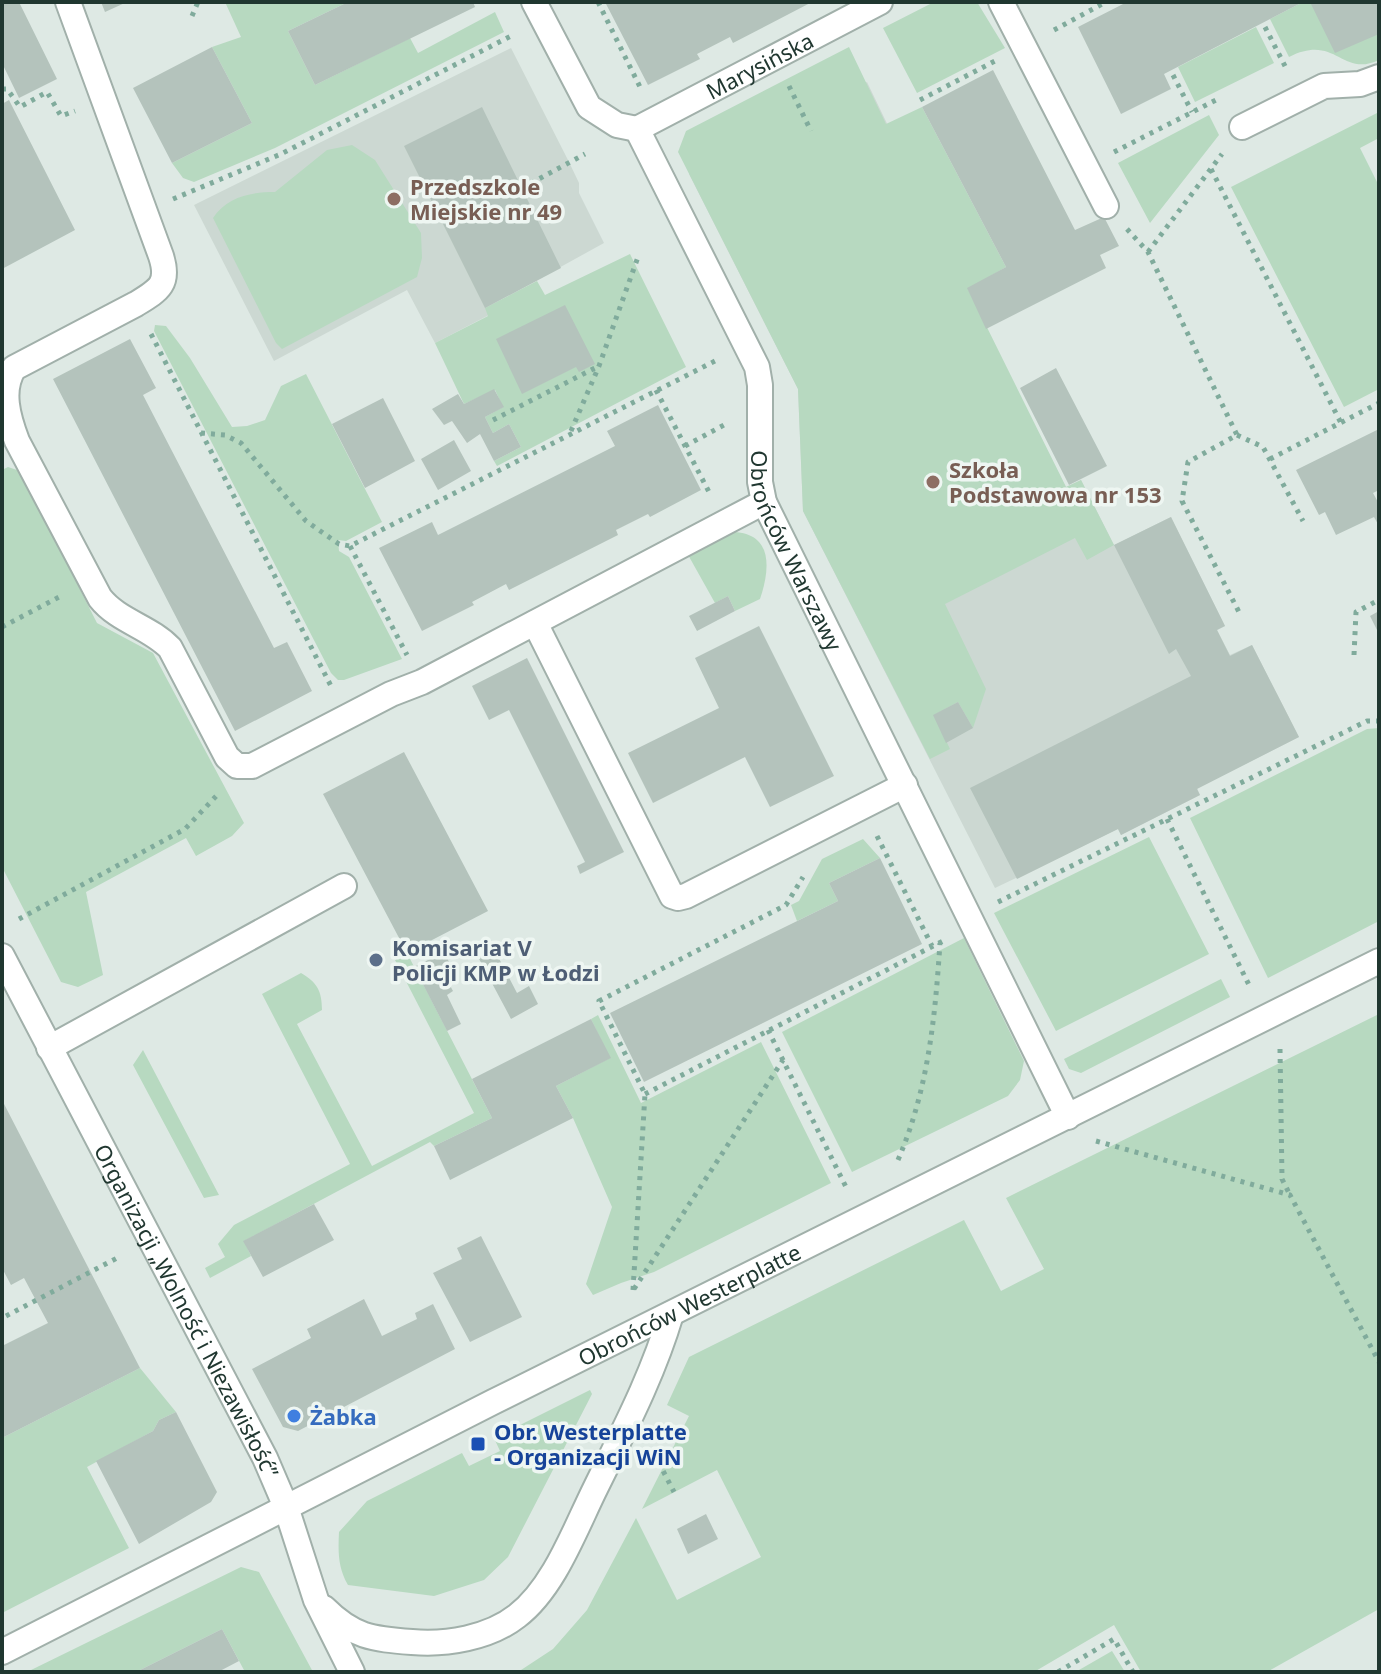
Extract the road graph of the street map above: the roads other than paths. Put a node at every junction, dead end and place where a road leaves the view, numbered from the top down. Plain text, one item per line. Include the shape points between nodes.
1 (68, 2) edge
2 (880, 2) edge
3 (1001, 2) edge
4 (539, 11) edge
5 (1379, 77) edge
6 (1242, 127) road end
7 (637, 129) junction
8 (1106, 206) dead end
9 (10, 445) edge
10 (764, 502) junction
11 (535, 623) junction
12 (905, 785) junction
13 (344, 886) dead end
14 (2, 956) edge
15 (1379, 961) edge
16 (49, 1048) junction
17 (1068, 1117) junction
18 (671, 1314) junction
19 (286, 1507) junction
20 (316, 1600) junction
21 (2, 1652) edge
22 (352, 1672) edge

1 - 9 street via 165,269 164,281 136,304 14,368 6,394
2 - 7 street, Marysińska
3 - 8 street
4 - 7 street via 589,107 617,125
5 - 6 street via 1324,86
7 - 10 street, Obrońców Warszawy via 760,377
9 - 11 street via 109,609 170,648 227,757 237,766 252,766
10 - 11 street
10 - 12 street, Obrońców Warszawy
11 - 12 street via 672,896 686,896
12 - 17 street, Obrońców Warszawy
13 - 16 street
14 - 16 street, Organizacji „Wolność i Niezawisłość”
15 - 17 street, Obrońców Westerplatte
16 - 19 street, Organizacji „Wolność i Niezawisłość”
17 - 18 street, Obrońców Westerplatte
18 - 19 street, Obrońców Westerplatte
18 - 20 street via 644,1389 552,1576 517,1616 476,1637 411,1642 344,1627
19 - 20 street, Organizacji „Wolność i Niezawisłość”
19 - 21 street, Obrońców Westerplatte
20 - 22 street, Organizacji „Wolność i Niezawisłość”

